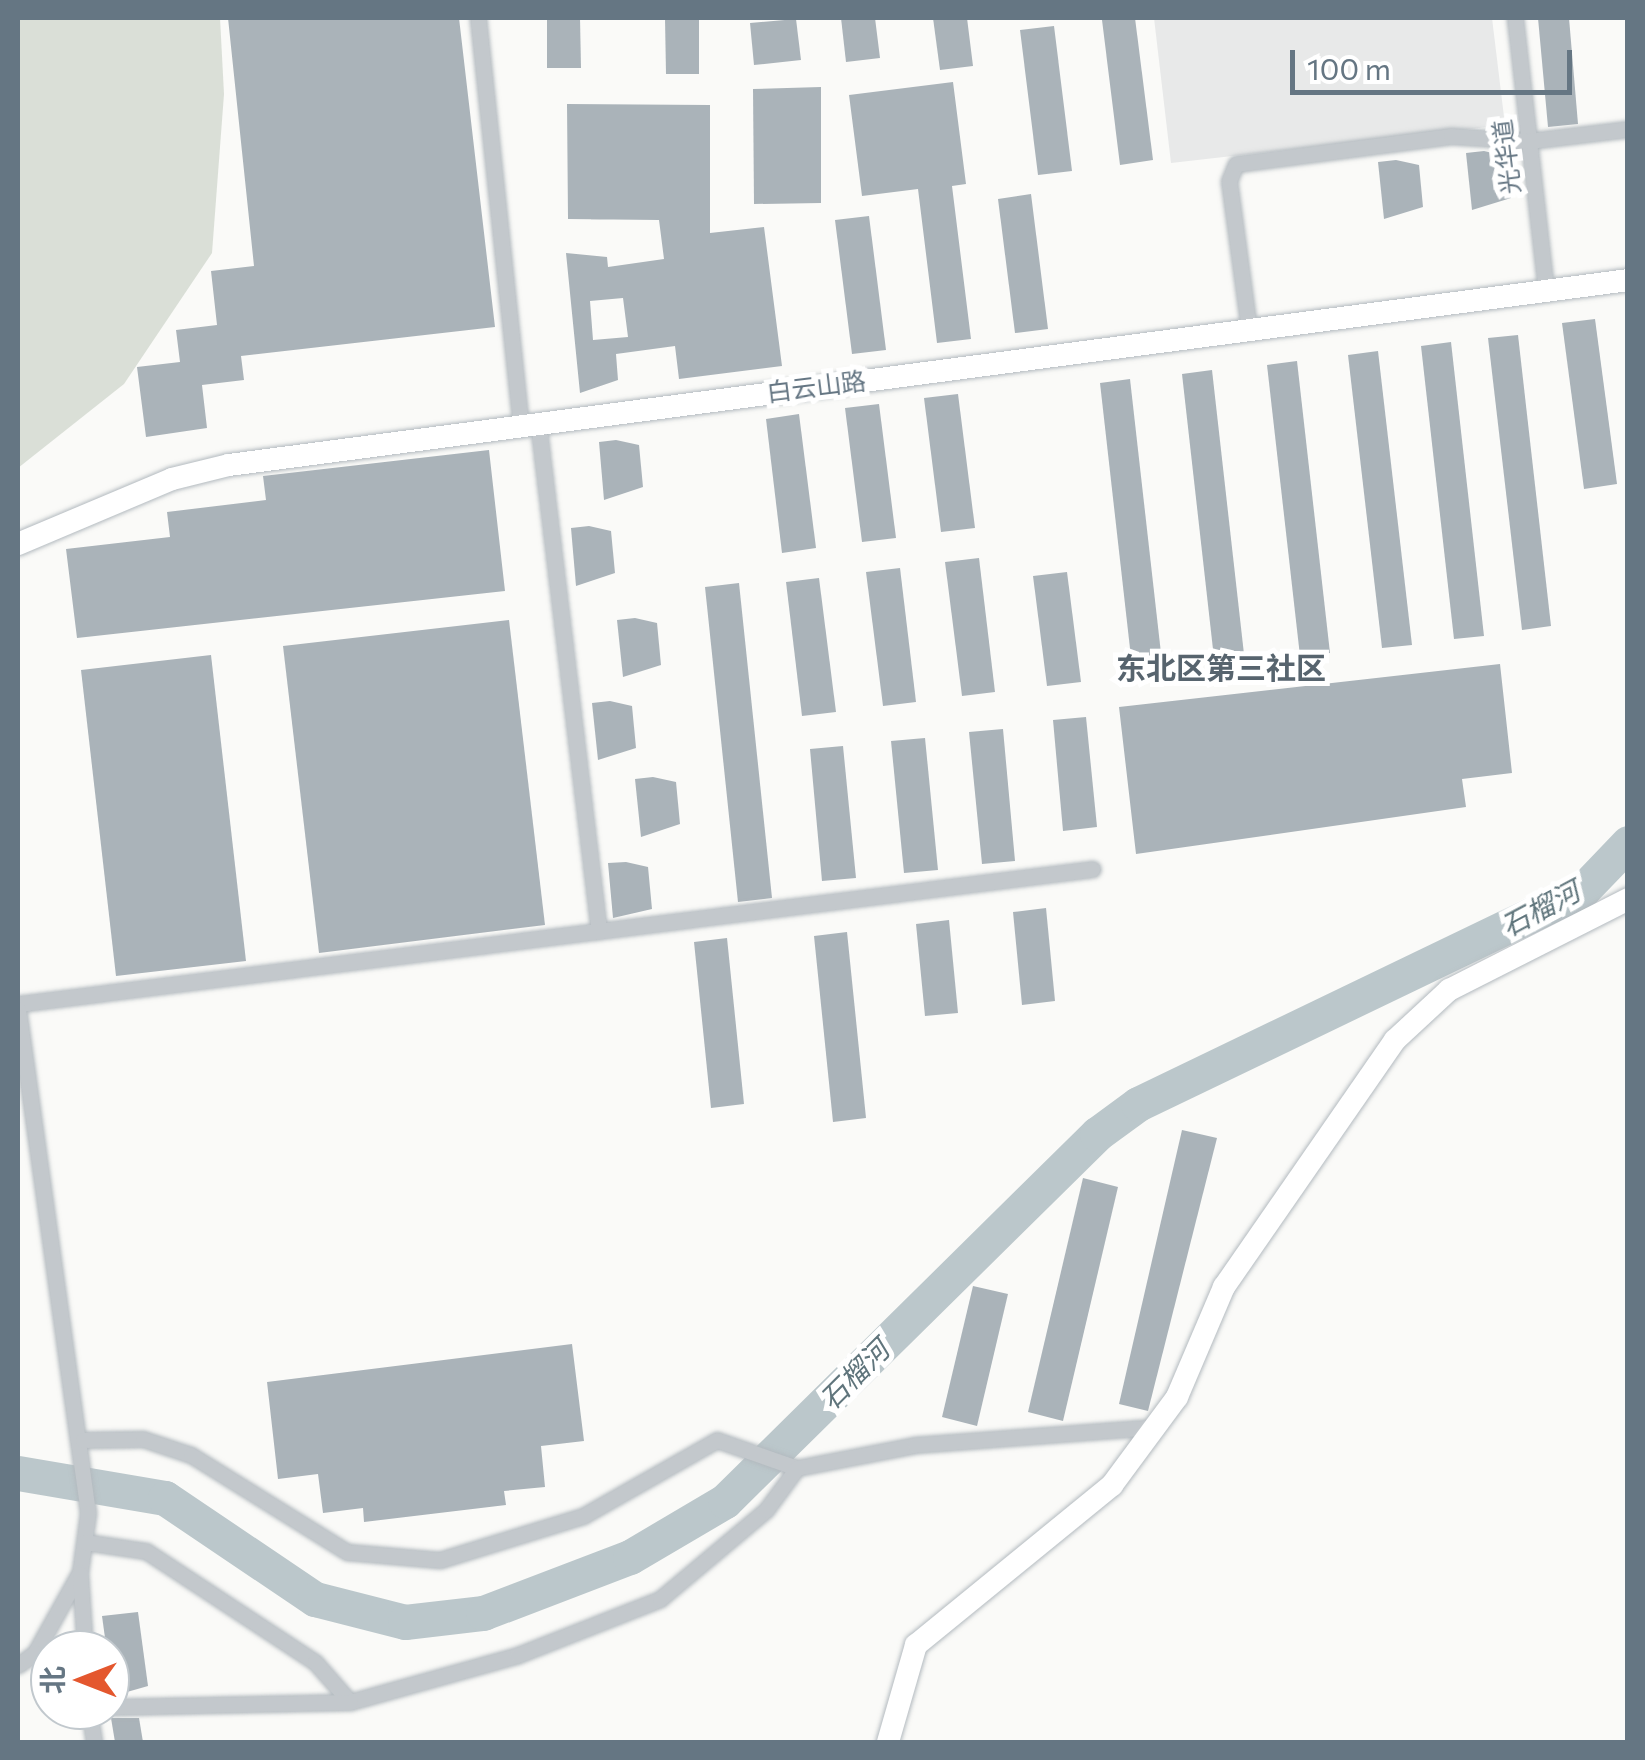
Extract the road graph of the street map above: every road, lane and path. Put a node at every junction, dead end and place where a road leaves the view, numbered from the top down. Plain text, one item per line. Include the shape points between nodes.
1 (478, 18) edge
2 (1515, 18) edge
3 (1628, 129) edge
4 (1529, 141) junction
5 (1628, 280) edge
6 (1546, 290) junction
7 (1250, 329) junction
8 (530, 423) junction
9 (18, 544) edge
10 (1093, 869) dead end
11 (1628, 899) edge
12 (599, 932) junction
13 (18, 1007) edge
14 (1155, 1427) junction
15 (83, 1440) junction
16 (793, 1468) junction
17 (85, 1542) junction
18 (80, 1572) junction
19 (84, 1630) edge
20 (18, 1665) edge
21 (350, 1702) junction
22 (130, 1707) edge
23 (888, 1742) edge

1 - 8 street
2 - 4 street, 光华道
3 - 4 street
4 - 6 street, 光华道
4 - 7 street via 1451,136 1236,164 1229,181
5 - 6 street, 白云山路
6 - 7 street, 白云山路
7 - 8 street, 白云山路
8 - 9 street, 白云山路 via 172,479
8 - 12 street
10 - 12 street
11 - 14 street via 1450,990 1395,1040 1224,1287
12 - 13 street
13 - 15 street via 47,1267
14 - 16 street via 915,1445
14 - 23 street via 1112,1485 916,1645
15 - 16 street via 143,1438 190,1455 346,1552 440,1560 583,1516 717,1440
15 - 17 street
16 - 21 street via 766,1510 660,1599 518,1654
17 - 18 street
17 - 21 street via 146,1551 316,1662
18 - 19 street
18 - 20 street via 36,1653
21 - 22 street

